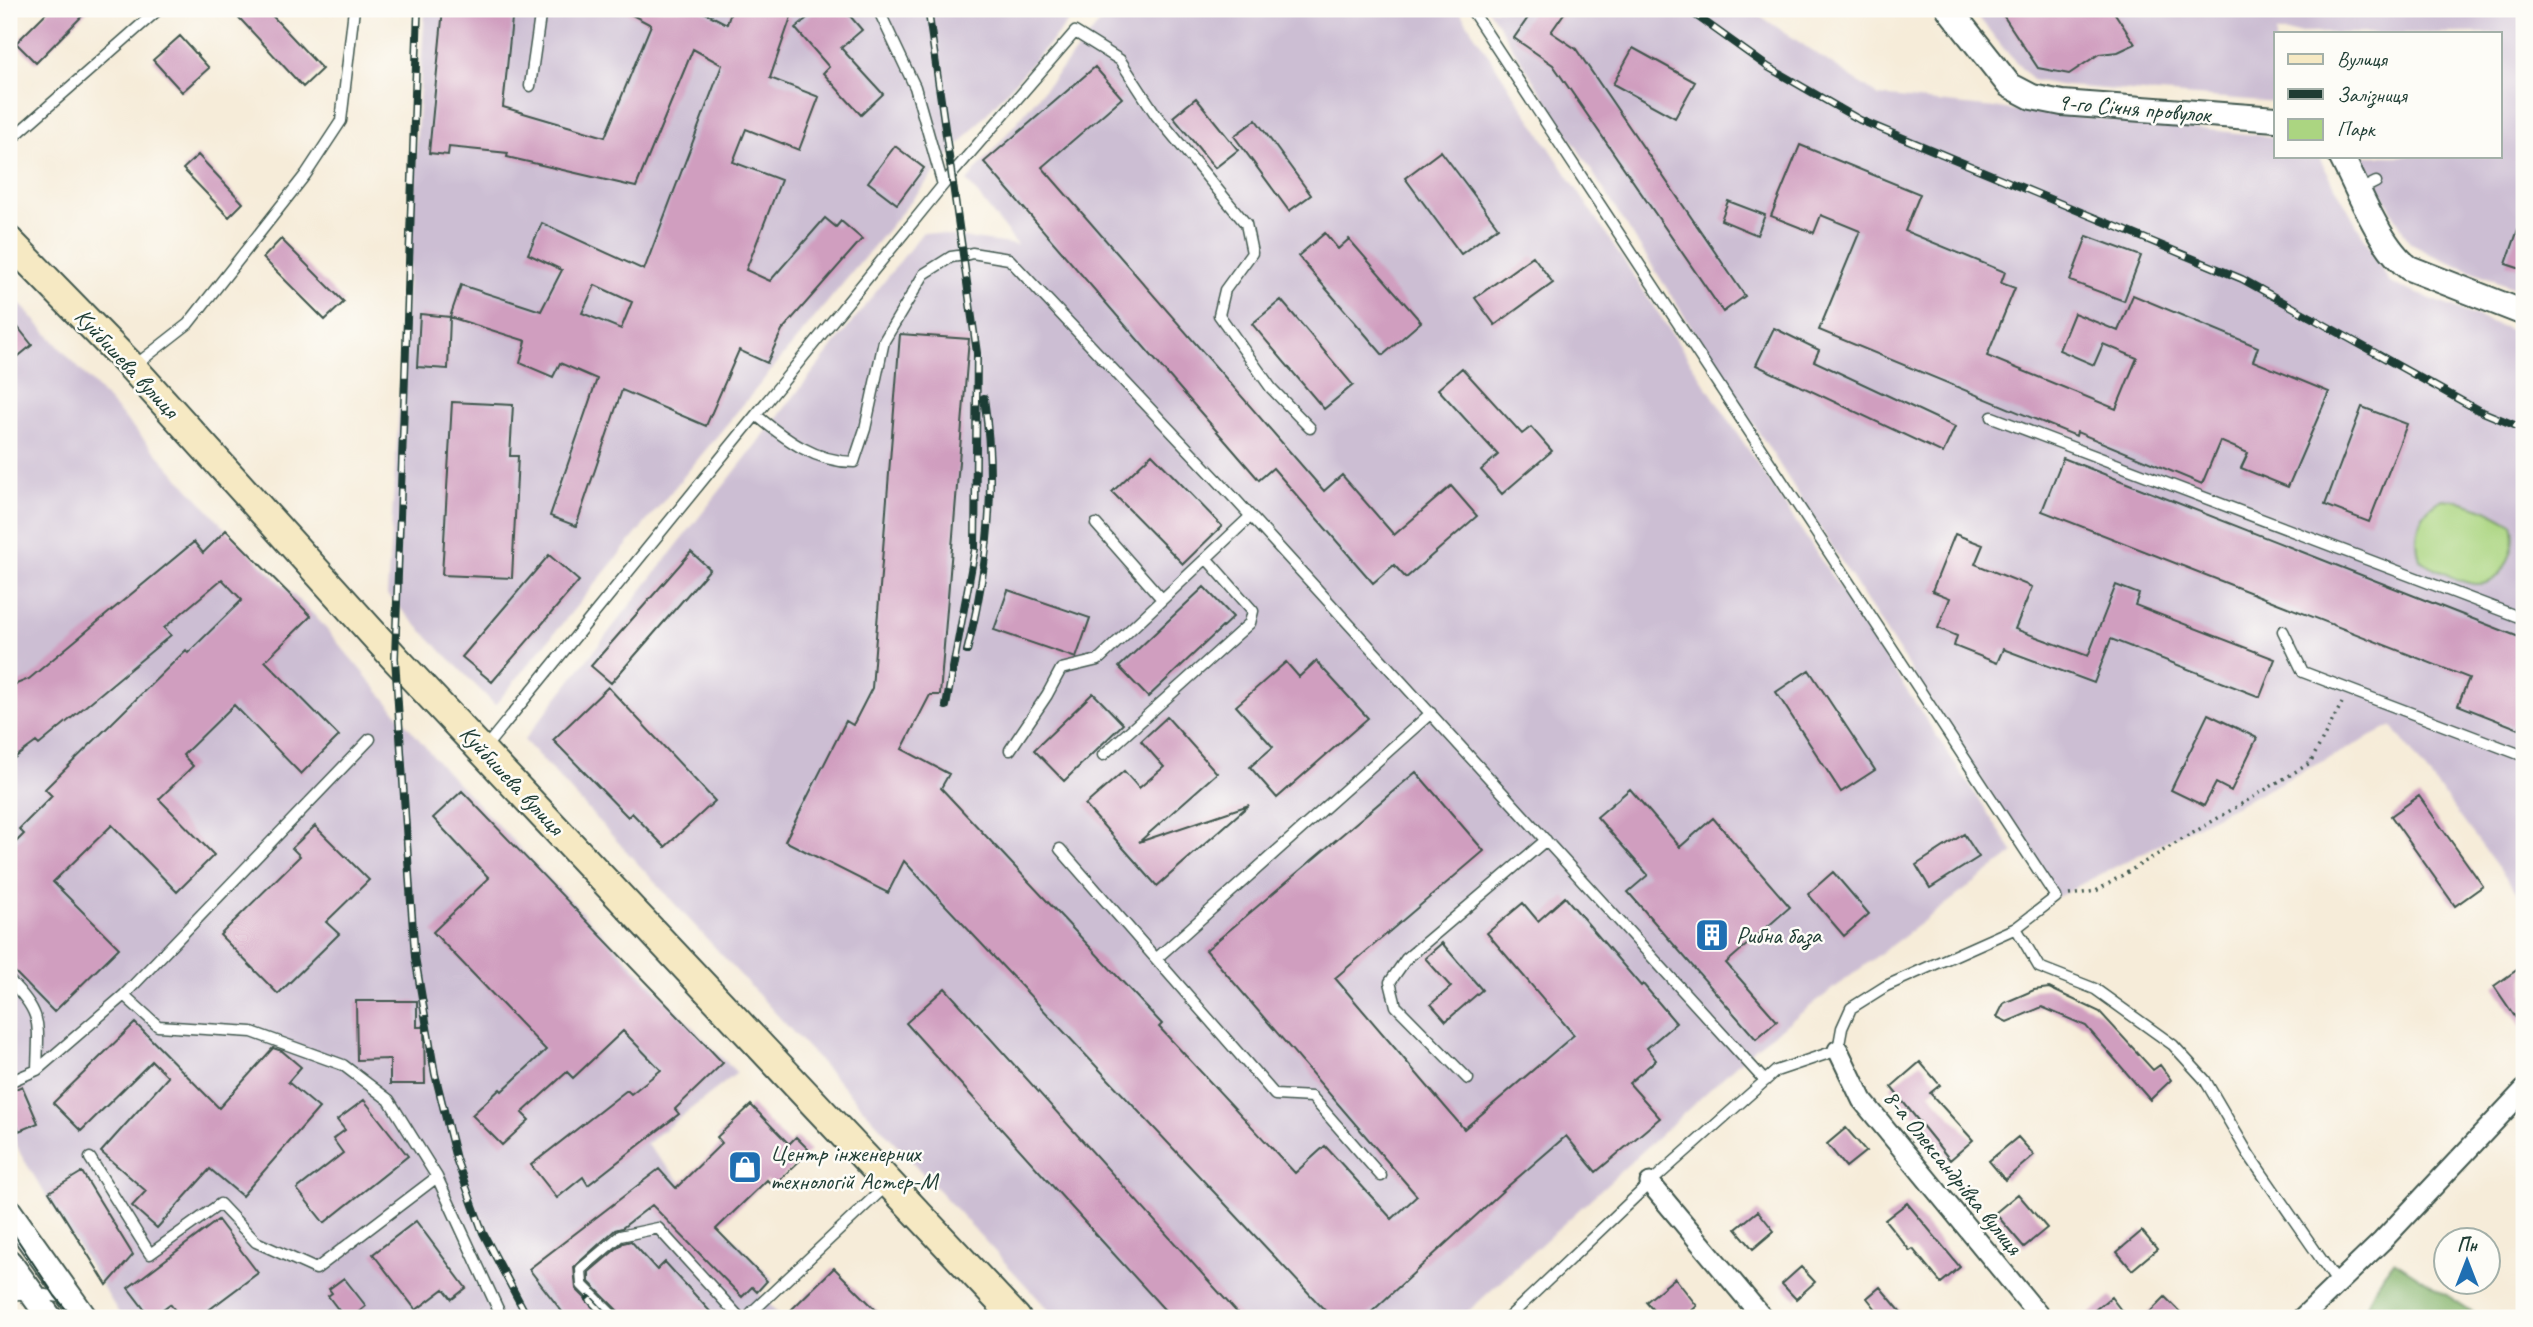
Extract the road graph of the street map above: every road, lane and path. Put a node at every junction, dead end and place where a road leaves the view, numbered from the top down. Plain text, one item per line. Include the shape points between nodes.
1 (159, 9) edge
2 (354, 9) edge
3 (541, 9) edge
4 (878, 9) edge
5 (1471, 9) edge
6 (1949, 9) edge
7 (530, 86) dead end
8 (2274, 120) edge
9 (9, 141) edge
10 (2343, 158) edge
11 (943, 185) junction
12 (9, 240) edge
13 (2524, 313) edge
14 (132, 367) junction
15 (756, 415) junction
16 (1992, 417) dead end
17 (1310, 428) dead end
18 (1251, 516) junction
19 (1096, 524) dead end
20 (1206, 558) junction
21 (1162, 599) junction
22 (2524, 619) edge
23 (2283, 631) dead end
24 (2350, 688) junction
25 (1431, 713) junction
26 (370, 739) dead end
27 (484, 749) junction
28 (1010, 750) dead end
29 (1103, 755) dead end
30 (2524, 756) edge
31 (1546, 840) junction
32 (1060, 849) dead end
33 (2056, 897) junction
34 (2017, 928) junction
35 (1157, 958) junction
36 (9, 980) edge
37 (124, 995) junction
38 (1838, 1049) junction
39 (37, 1070) junction
40 (1468, 1079) dead end
41 (1765, 1081) junction
42 (9, 1082) edge
43 (2524, 1090) edge
44 (90, 1158) dead end
45 (1381, 1176) dead end
46 (437, 1177) junction
47 (889, 1183) junction
48 (1650, 1183) junction
49 (9, 1211) edge
50 (9, 1262) edge
51 (2337, 1282) junction
52 (19, 1294) edge
53 (68, 1298) junction
54 (50, 1318) edge
55 (85, 1318) edge
56 (502, 1318) edge
57 (615, 1318) edge
58 (740, 1318) edge
59 (750, 1318) edge
60 (1016, 1318) edge
61 (1508, 1318) edge
62 (1763, 1318) edge
63 (2040, 1318) edge
64 (2302, 1318) edge

1 - 9 lane
2 - 14 lane via 341,121 306,174 188,324
3 - 7 lane
4 - 11 lane via 915,87
5 - 33 lane
6 - 8 street, 9-го Січня провулок via 2009,85 2032,97
10 - 13 street via 2368,186 2387,245 2398,260
11 - 15 lane
11 - 17 lane via 1075,32 1120,60 1156,115 1246,224 1252,253 1224,290 1219,315 1271,388
12 - 14 main road, Куйбишева вулиця
14 - 27 main road, Куйбишева вулиця via 395,658
15 - 18 lane via 788,442 834,462 854,462 884,341 924,274 965,254 1009,259
15 - 27 lane
16 - 22 lane
18 - 20 lane
18 - 25 lane
19 - 21 lane
20 - 21 lane
20 - 29 lane via 1253,611 1250,623
21 - 28 lane via 1097,660 1061,669
23 - 24 lane via 2303,672
24 - 30 lane
24 - 33 path via 2310,764 2096,891
25 - 31 lane
25 - 35 lane
26 - 37 lane
27 - 47 main road, Куйбишева вулиця
31 - 40 lane via 1406,959 1390,982 1396,1006
31 - 41 lane
32 - 35 lane
33 - 34 lane
34 - 38 lane via 1886,986 1852,1008
34 - 51 lane via 2039,967 2095,989 2173,1045 2205,1080 2249,1155
35 - 45 lane via 1275,1095 1312,1097
36 - 39 lane via 26,997 38,1020
37 - 39 lane
37 - 46 lane via 158,1026 252,1032 343,1065 389,1100
38 - 41 lane via 1776,1071
38 - 63 street, 8-а Олександрівка вулиця via 1863,1100
39 - 42 lane
41 - 48 lane
43 - 51 street via 2382,1241
44 - 46 lane via 150,1254 220,1204 256,1242 316,1269
46 - 56 lane
47 - 59 lane
47 - 60 main road, Куйбишева вулиця
48 - 61 lane
48 - 62 street
49 - 53 street
50 - 52 street
51 - 64 street
52 - 53 lane
52 - 54 street
53 - 55 street
57 - 58 lane via 582,1285 580,1269 620,1236 658,1228

